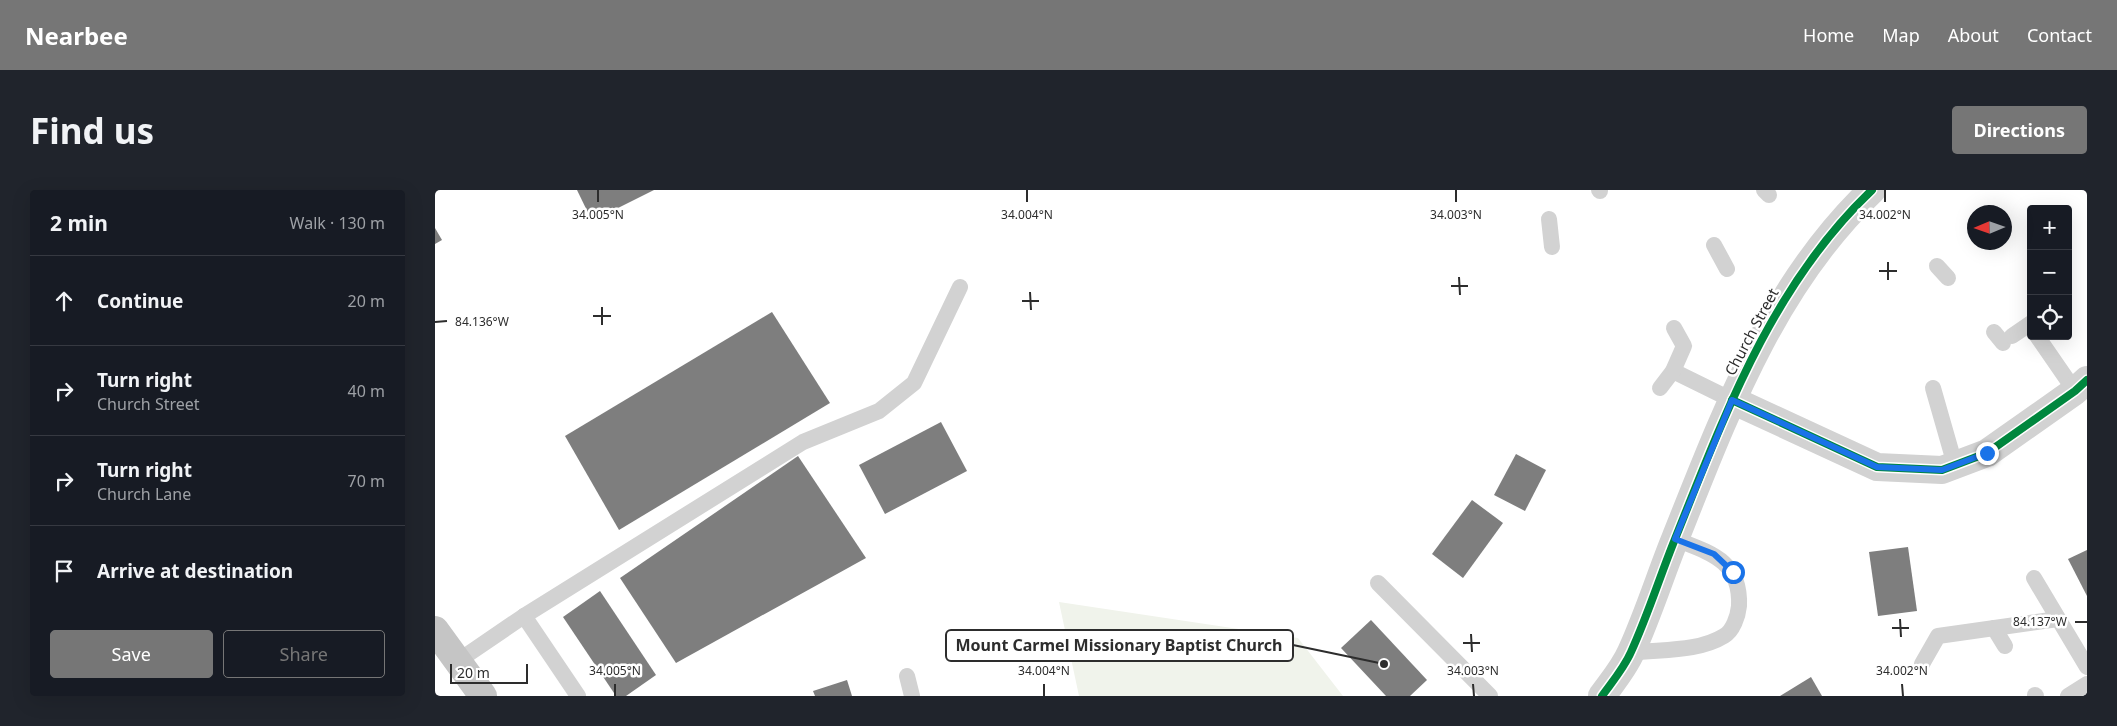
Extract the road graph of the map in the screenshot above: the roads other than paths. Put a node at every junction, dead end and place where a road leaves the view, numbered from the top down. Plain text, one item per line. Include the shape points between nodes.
1 (1872, 190) edge
2 (1549, 219) dead end
3 (1714, 245) dead end
4 (1552, 248) dead end
5 (1727, 269) dead end
6 (960, 287) dead end
7 (1675, 328) dead end
8 (2027, 330) edge
9 (2003, 337) dead end
10 (2042, 340) edge
11 (1673, 371) junction
12 (2081, 386) edge
13 (1660, 388) dead end
14 (1933, 388) dead end
15 (1732, 400) junction
16 (1955, 465) junction
17 (1675, 539) junction
18 (2034, 578) dead end
19 (1378, 583) dead end
20 (524, 616) junction
21 (2058, 619) junction
22 (1994, 628) junction
23 (435, 630) edge
24 (2005, 646) dead end
25 (1631, 652) junction
26 (458, 661) junction
27 (1922, 664) dead end
28 (2087, 667) edge
29 (907, 676) dead end
30 (2087, 684) edge
31 (483, 696) edge
32 (578, 696) edge
33 (912, 696) edge
34 (1490, 696) edge
35 (1602, 696) edge
36 (2068, 696) edge

1 - 15 street, Church Street via 1818,248 1786,295 1756,346
2 - 4 lane
3 - 5 lane
6 - 20 lane via 914,383 879,411 803,442
7 - 11 lane via 1684,346
8 - 9 lane
10 - 12 lane
11 - 13 lane
11 - 15 lane
12 - 16 street via 1987,453
14 - 16 lane
15 - 16 street via 1877,467 1942,470
15 - 17 street, Church Street
17 - 25 street, Church Street
17 - 25 lane via 1714,554 1733,572 1739,594 1738,616 1726,635 1704,645
18 - 21 lane
19 - 34 lane
20 - 26 lane
20 - 32 lane
21 - 22 lane
21 - 28 lane
22 - 24 lane
22 - 27 lane via 1938,636
23 - 26 main road
25 - 35 street, Church Street
26 - 31 main road
29 - 33 lane
30 - 36 lane

